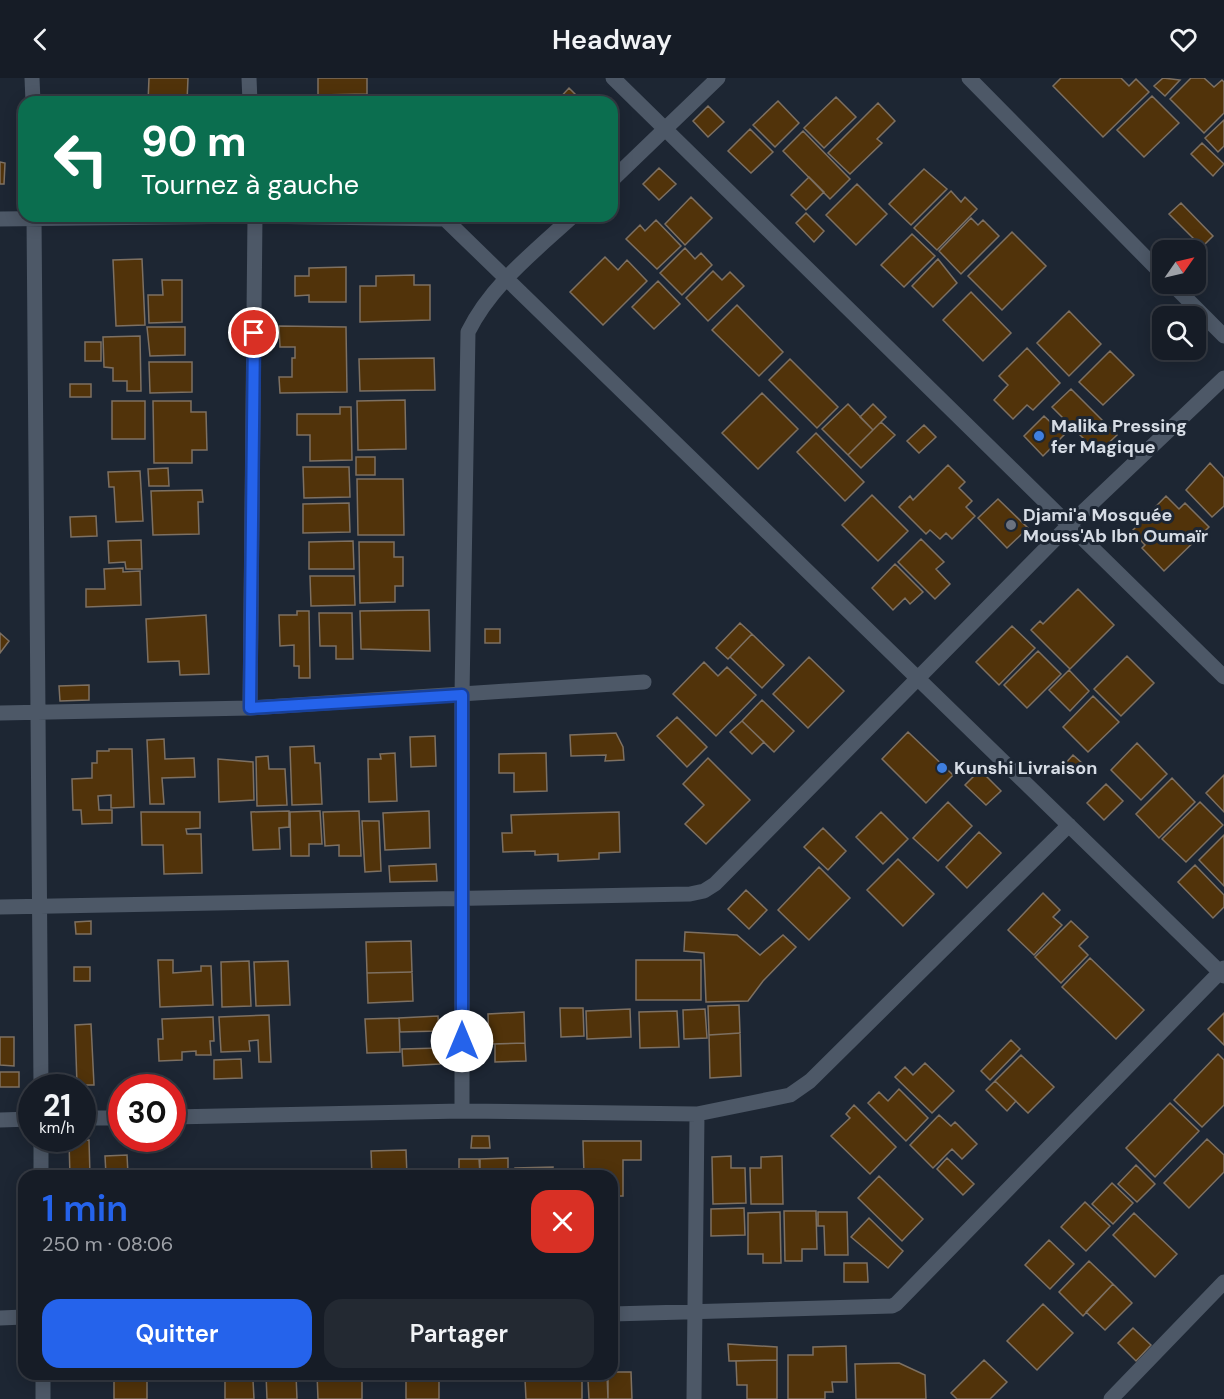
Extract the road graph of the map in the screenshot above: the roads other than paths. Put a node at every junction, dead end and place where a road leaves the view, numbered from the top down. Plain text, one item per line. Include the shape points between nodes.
1 (32, 78) edge
2 (249, 78) edge
3 (613, 78) edge
4 (718, 78) edge
5 (969, 78) edge
6 (33, 96) edge
7 (250, 96) edge
8 (666, 129) junction
9 (618, 174) edge
10 (18, 218) edge
11 (0, 219) edge
12 (34, 222) edge
13 (255, 222) edge
14 (448, 222) edge
15 (567, 222) edge
16 (1152, 264) edge
17 (506, 278) junction
18 (1182, 294) edge
19 (1224, 336) edge
20 (1224, 378) edge
21 (1069, 525) junction
22 (1224, 677) edge
23 (918, 679) junction
24 (644, 682) dead end
25 (462, 695) junction
26 (250, 708) junction
27 (0, 712) edge
28 (38, 712) junction
29 (1069, 825) junction
30 (462, 899) junction
31 (39, 906) junction
32 (0, 907) edge
33 (1223, 972) edge
34 (41, 1074) edge
35 (462, 1111) junction
36 (697, 1114) junction
37 (186, 1117) edge
38 (18, 1119) edge
39 (0, 1120) edge
40 (41, 1152) edge
41 (41, 1170) edge
42 (1224, 1282) edge
43 (618, 1314) edge
44 (694, 1314) junction
45 (18, 1317) edge
46 (0, 1318) edge
47 (43, 1380) edge
48 (43, 1399) edge
49 (694, 1399) edge
50 (1111, 1399) edge

1 - 6 street
2 - 7 street
3 - 8 street
4 - 8 street
5 - 16 street
8 - 9 street
8 - 21 street
10 - 11 street
12 - 28 street
13 - 26 street
14 - 17 street
15 - 17 street
17 - 23 street
17 - 25 street via 478,311 468,332
18 - 19 street
20 - 21 street
21 - 22 street
21 - 23 street
23 - 29 street
23 - 30 street via 704,891
24 - 25 street
25 - 26 street
25 - 30 street
26 - 28 street
27 - 28 street
28 - 31 street
29 - 33 street
29 - 36 street via 802,1088 790,1095
30 - 31 street
30 - 35 street
31 - 32 street
31 - 34 street
33 - 44 street via 896,1304
35 - 36 street
35 - 37 street
36 - 44 street
38 - 39 street
40 - 41 street
42 - 50 street
43 - 44 street
44 - 49 street
45 - 46 street
47 - 48 street

